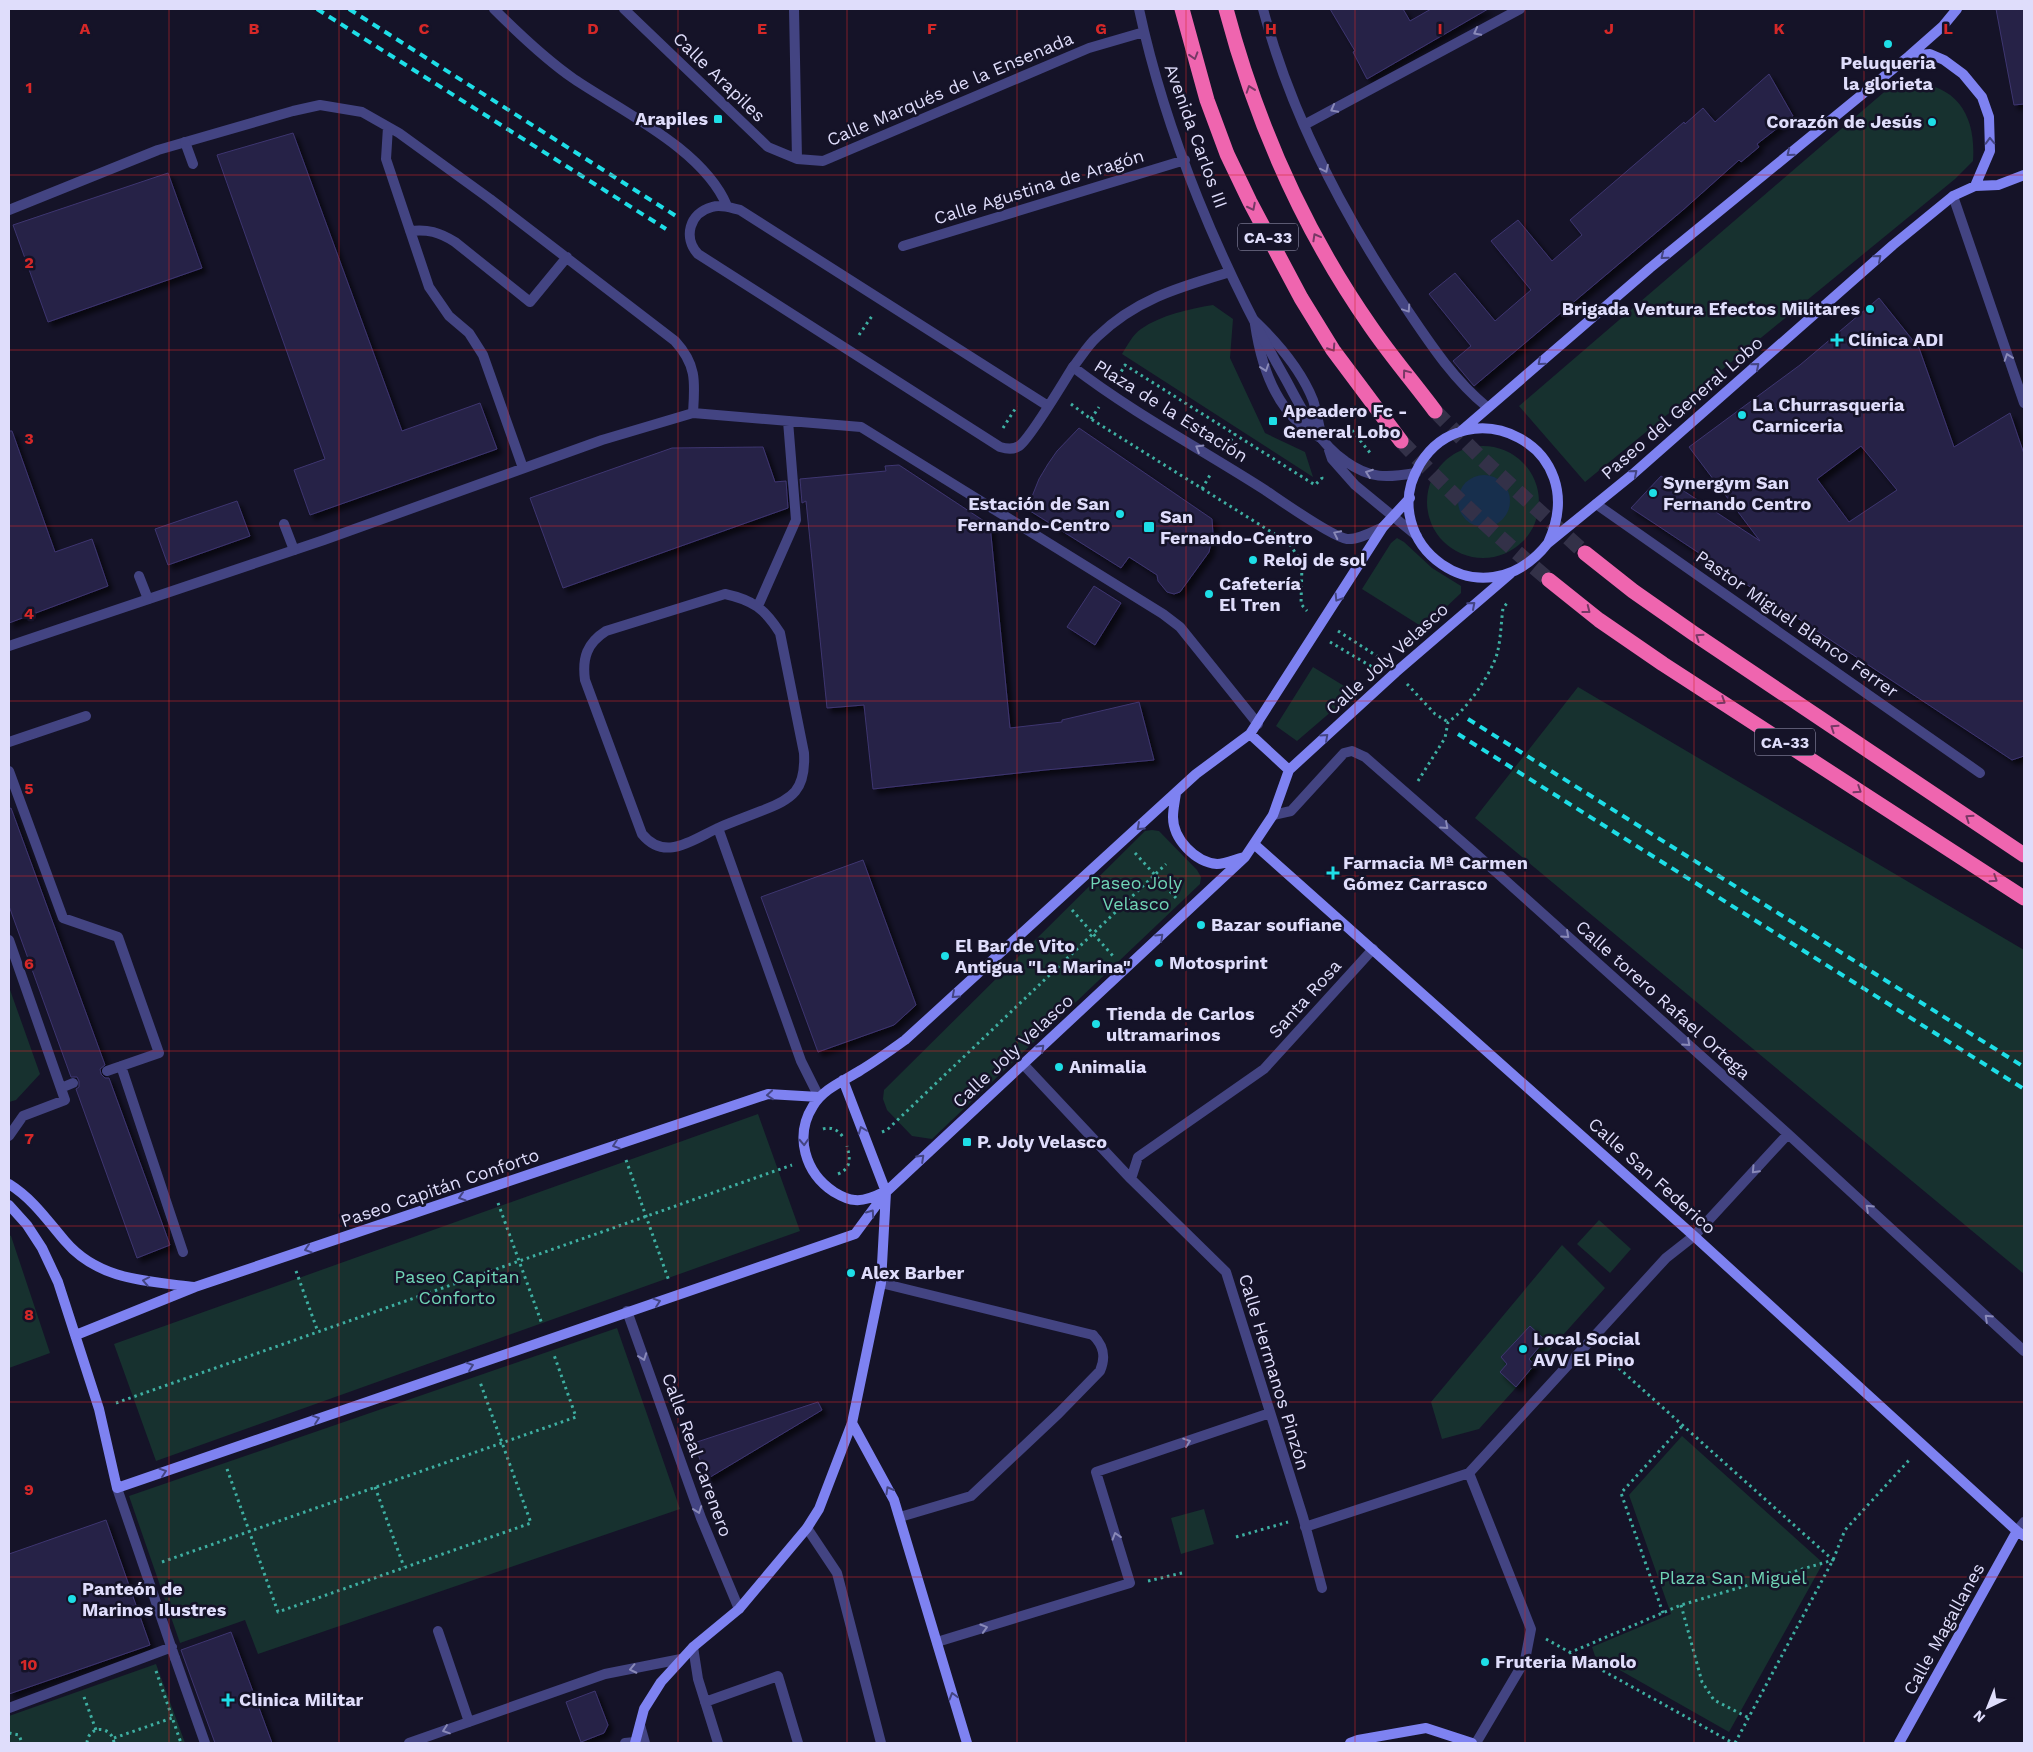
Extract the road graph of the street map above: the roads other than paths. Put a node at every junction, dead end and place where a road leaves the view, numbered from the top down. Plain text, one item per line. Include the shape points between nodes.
1 (494, 9) edge
2 (624, 9) edge
3 (794, 9) edge
4 (1139, 9) edge
5 (1182, 9) edge
6 (1226, 9) edge
7 (1263, 9) edge
8 (1520, 9) edge
9 (1957, 9) edge
10 (1144, 32) junction
11 (1909, 56) junction
12 (1304, 125) junction
13 (388, 127) junction
14 (185, 142) junction
15 (797, 159) junction
16 (1185, 160) junction
17 (193, 164) dead end
18 (2024, 175) edge
19 (1975, 186) junction
20 (1953, 196) junction
21 (727, 206) junction
22 (9, 210) edge
23 (410, 231) junction
24 (903, 246) dead end
25 (567, 257) junction
26 (1230, 272) junction
27 (1254, 320) junction
28 (1073, 367) junction
29 (2024, 403) edge
30 (1048, 406) junction
31 (1487, 407) junction
32 (1435, 411) tunnel mouth
33 (692, 413) junction
34 (788, 421) junction
35 (1459, 432) junction
36 (1401, 441) tunnel mouth
37 (1325, 443) junction
38 (524, 468) junction
39 (1416, 473) junction
40 (1410, 498) junction
41 (1596, 504) junction
42 (1394, 515) junction
43 (284, 524) dead end
44 (1382, 527) junction
45 (1417, 536) junction
46 (1548, 543) junction
47 (294, 550) junction
48 (1585, 553) tunnel mouth
49 (1510, 574) junction
50 (139, 576) dead end
51 (1549, 580) tunnel mouth
52 (148, 599) junction
53 (758, 606) junction
54 (9, 646) edge
55 (86, 716) dead end
56 (1258, 724) junction
57 (1250, 734) junction
58 (9, 742) edge
59 (1289, 770) junction
60 (9, 771) edge
61 (1980, 772) dead end
62 (1176, 793) junction
63 (1273, 815) junction
64 (718, 828) junction
65 (1254, 844) junction
66 (2024, 855) edge
67 (1245, 857) junction
68 (2024, 898) edge
69 (9, 940) edge
70 (1373, 949) junction
71 (1024, 1064) junction
72 (121, 1066) junction
73 (107, 1071) dead end
74 (843, 1080) junction
75 (73, 1083) dead end
76 (61, 1088) junction
77 (819, 1097) junction
78 (1788, 1134) junction
79 (9, 1136) edge
80 (1131, 1179) junction
81 (9, 1184) edge
82 (886, 1192) junction
83 (9, 1205) edge
84 (1694, 1236) junction
85 (183, 1252) dead end
86 (881, 1283) junction
87 (195, 1287) junction
88 (627, 1312) junction
89 (76, 1335) junction
90 (2024, 1351) edge
91 (1270, 1413) junction
92 (852, 1424) junction
93 (1470, 1473) junction
94 (117, 1488) junction
95 (900, 1517) junction
96 (1304, 1522) junction
97 (2024, 1522) edge
98 (808, 1528) junction
99 (2020, 1533) edge
100 (1322, 1588) dead end
101 (739, 1609) junction
102 (438, 1631) dead end
103 (937, 1642) junction
104 (172, 1647) junction
105 (693, 1647) junction
106 (681, 1659) junction
107 (705, 1702) junction
108 (9, 1708) edge
109 (469, 1722) junction
110 (205, 1743) edge
111 (409, 1743) edge
112 (625, 1743) edge
113 (639, 1743) edge
114 (718, 1743) edge
115 (798, 1743) edge
116 (881, 1743) edge
117 (967, 1743) edge
118 (1350, 1743) edge
119 (1472, 1743) edge
120 (1476, 1743) edge
121 (1899, 1743) edge

1 - 21 street via 574,79 685,154 714,182
2 - 15 street, Calle Arapiles via 768,146
3 - 15 street
4 - 10 street, Avenida Carlos III
5 -> 36 highway, CA-33 via 1207,100 1227,154 1250,202 1333,350
32 -> 6 highway, CA-33 via 1371,327 1314,235 1268,138 1249,88
7 - 12 street
8 -> 12 street
9 - 11 street
10 - 15 street, Calle Marqués de la Ensenada via 1089,48 823,161
10 - 16 street, Avenida Carlos III via 1159,90
19 -> 11 street via 1990,151 1989,117 1982,97 1963,74 1944,60 1930,54
11 -> 31 street via 1650,268
12 -> 31 street via 1342,205 1377,264 1443,363
13 - 14 street via 362,112 320,105
13 - 23 street via 386,160
13 - 25 street
14 - 17 street
14 - 22 street
16 - 24 street, Calle Agustina de Aragón
16 - 26 street, Avenida Carlos III
18 - 19 street via 1998,185
19 - 20 street, Paseo del General Lobo
29 -> 20 street
41 -> 20 street, Paseo del General Lobo
21 - 30 street via 740,210
21 - 30 street via 714,206 696,217 689,236 691,247 698,254 993,444 1006,449 1018,447
23 - 25 street via 426,229 455,242 530,302
23 - 38 street via 429,287 449,316 469,333 483,355
25 - 33 street via 686,352 693,366 695,382
26 - 27 street
26 - 28 street, Plaza de la Estación via 1140,303 1095,338
27 - 37 street via 1290,388
27 - 37 street via 1274,339 1304,382 1313,400
28 - 30 street
44 -> 28 street, Plaza de la Estación via 1346,539 1326,529 1108,394
31 - 35 street
33 - 34 street
33 - 38 street
34 - 53 street via 796,520
34 - 56 street via 861,427 1163,614 1180,627
35 - 39 street via 1431,450
35 - 46 street via 1492,429 1508,432 1537,450 1555,478 1558,494 1559,511
39 -> 37 street via 1378,477 1367,474 1343,460
37 - 42 street via 1332,458 1355,485
38 - 47 street
39 - 40 street
40 - 42 street
40 - 45 street via 1410,512
41 - 46 street, Paseo del General Lobo
41 - 61 street, Pastor Miguel Blanco Ferrer
42 - 44 street
42 - 45 street
43 - 47 street
44 -> 56 street
45 - 49 street via 1432,556 1460,574 1476,578
46 - 49 street via 1538,556
47 - 52 street
66 -> 48 highway, CA-33 via 1692,633
59 -> 49 street, Calle Joly Velasco via 1386,680
50 - 52 street
51 -> 68 highway, CA-33 via 1599,620 1663,664
52 - 54 street
53 - 64 street via 780,632 805,768 793,795 781,804
53 - 64 street via 725,594 606,631 596,637 584,657 585,680 642,834 656,847 665,849
55 - 58 street
56 - 57 street
57 - 59 street
57 - 62 street
59 - 63 street
60 - 72 street via 63,918 118,937 159,1053
62 - 67 street via 1173,818 1177,835 1188,849 1204,861 1219,864
62 -> 74 street via 905,1040
63 - 65 street
63 -> 78 street, Calle torero Rafael Ortega via 1291,811 1344,754 1352,751 1365,757
64 - 77 street via 801,1060
65 - 67 street
65 - 70 street, Calle San Federico
71 -> 67 street, Calle Joly Velasco
69 - 76 street
70 - 80 street, Santa Rosa via 1264,1068 1138,1157
70 - 84 street, Calle San Federico
71 - 80 street, Calle Hermanos Pinzón
82 -> 71 street, Calle Joly Velasco
72 - 73 street
72 - 85 street
74 - 77 street
82 -> 74 street
75 - 76 street
76 - 79 street via 65,1100 22,1116
77 -> 82 street via 803,1125 804,1146 812,1171 824,1185 854,1200
77 -> 87 street, Paseo Capitán Conforto via 768,1094
78 -> 84 street
90 -> 78 street, Calle torero Rafael Ortega
80 - 91 street, Calle Hermanos Pinzón via 1226,1272
87 -> 81 street via 131,1278 93,1266 70,1247 43,1212
82 - 86 street
88 -> 82 street, Calle Joly Velasco via 855,1234
83 - 89 street via 27,1224 42,1248 58,1282
84 - 93 street via 1666,1258
84 - 99 street, Calle San Federico
86 - 92 street
86 - 95 street via 1093,1335 1103,1348 1104,1356 1100,1371 971,1496
87 - 89 street, Paseo Capitán Conforto
94 -> 88 street
88 -> 101 street, Calle Real Carenero via 701,1518
89 - 94 street via 99,1409
91 - 96 street, Calle Hermanos Pinzón
103 -> 91 street via 1130,1583 1096,1472
95 -> 92 street
92 - 98 street via 819,1509
93 - 96 street
93 - 120 street via 1532,1629 1525,1660
94 - 104 street
95 - 103 street
96 - 100 street, Calle Hermanos Pinzón
97 - 99 street
98 - 101 street
98 - 116 street via 837,1574
99 - 121 street, Calle Magallanes
101 - 105 street
102 - 109 street
117 -> 103 street
104 - 108 street
104 - 110 street
105 - 106 street
105 - 107 street
106 -> 109 street via 605,1674
106 - 113 street via 644,1709
107 - 114 street
107 - 115 street via 778,1676
109 -> 111 street
112 - 113 street
118 - 119 street via 1426,1728

